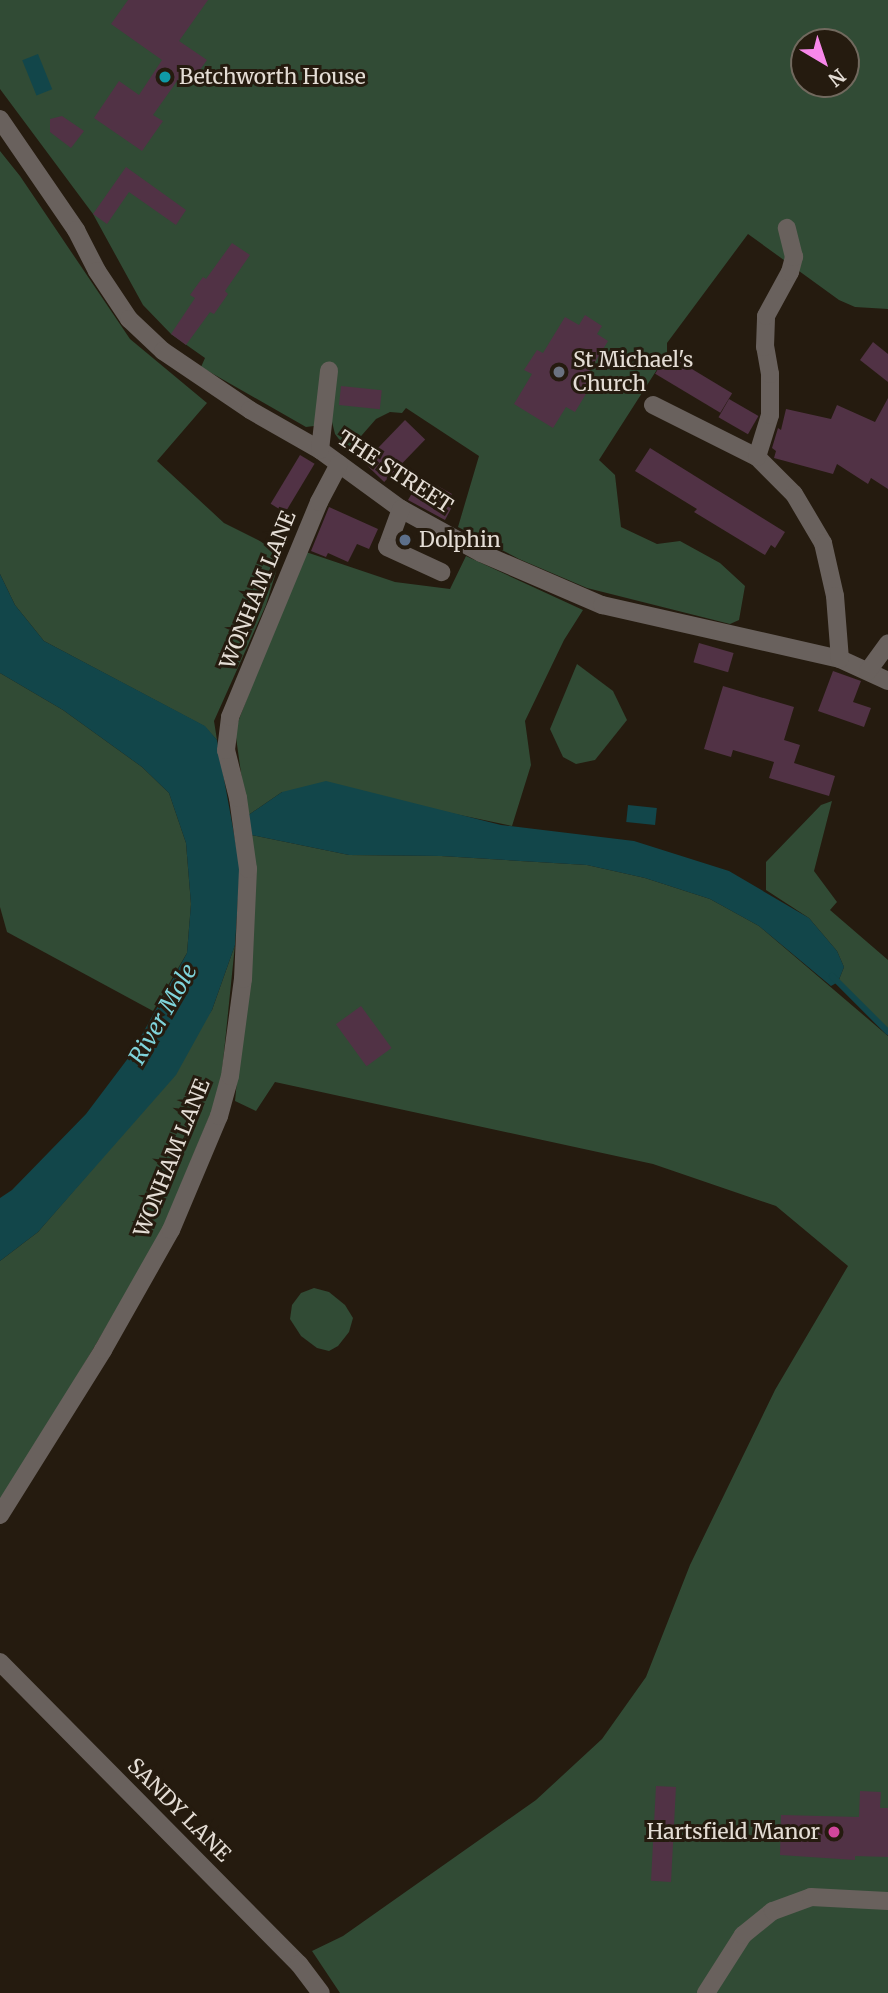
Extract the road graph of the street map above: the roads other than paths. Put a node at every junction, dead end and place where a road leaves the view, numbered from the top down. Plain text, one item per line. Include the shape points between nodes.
1 (0, 119) edge
2 (787, 228) dead end
3 (329, 371) dead end
4 (653, 405) dead end
5 (320, 450) junction
6 (757, 457) junction
7 (340, 464) junction
8 (401, 509) junction
9 (441, 572) dead end
10 (888, 643) edge
11 (840, 659) junction
12 (868, 671) junction
13 (888, 681) edge
14 (0, 1515) edge
15 (0, 1662) edge
16 (888, 1901) edge
17 (321, 1993) edge
18 (706, 1993) edge

1 - 5 street, THE STREET via 130,319 174,359
2 - 6 street via 794,257 766,316 770,415
3 - 5 street
4 - 6 street
5 - 7 street, THE STREET
6 - 11 street via 794,494 823,543 835,596
7 - 8 street, THE STREET
7 - 14 street, WONHAM LANE via 319,502 230,718 226,750 248,869 243,979 230,1076 219,1116 171,1230
8 - 9 street via 387,547
8 - 11 street, THE STREET via 481,553 603,604
10 - 12 street
11 - 12 street, THE STREET
12 - 13 street, THE STREET
15 - 17 street, SANDY LANE via 299,1964
16 - 18 street via 811,1897 773,1911 743,1935

